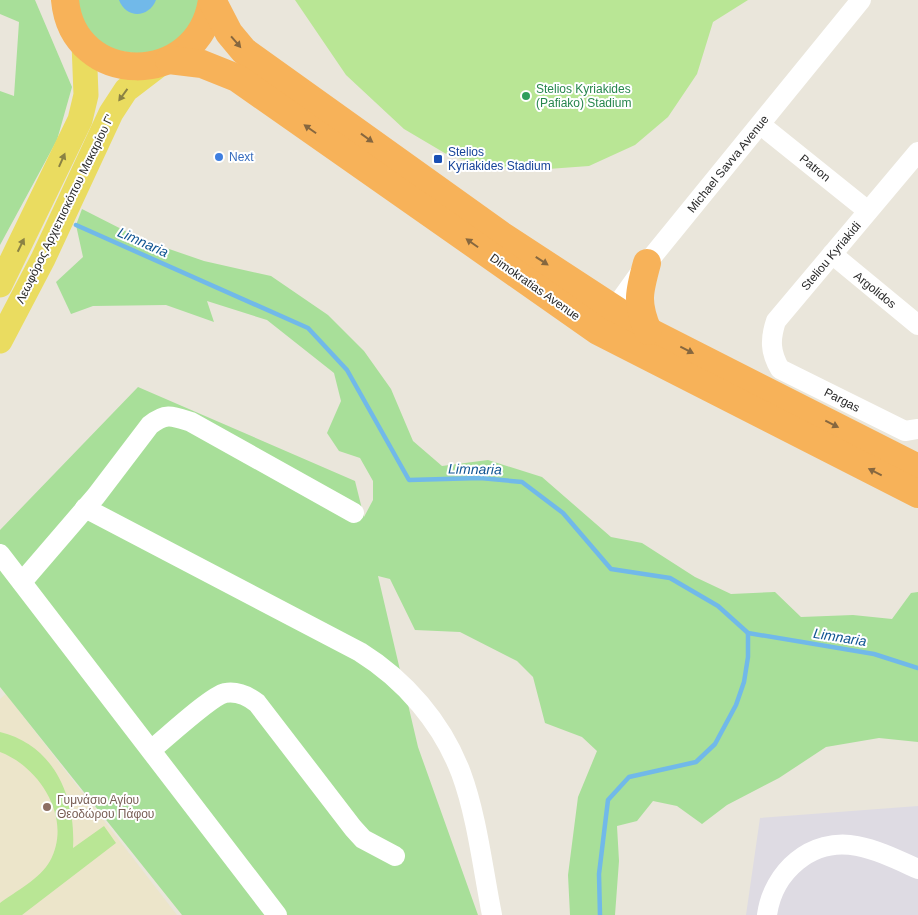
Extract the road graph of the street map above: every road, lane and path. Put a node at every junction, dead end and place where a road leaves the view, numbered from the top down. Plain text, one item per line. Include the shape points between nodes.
1 (212, 0) edge
2 (861, 0) edge
3 (64, 4) edge
4 (84, 44) junction
5 (165, 62) junction
6 (761, 125) junction
7 (915, 162) edge
8 (868, 211) junction
9 (832, 254) junction
10 (647, 264) junction
11 (0, 285) edge
12 (614, 308) junction
13 (918, 325) edge
14 (598, 330) junction
15 (648, 330) junction
16 (0, 341) edge
17 (780, 369) joint
18 (912, 430) edge
19 (918, 468) edge
20 (918, 494) edge
21 (85, 508) junction
22 (354, 513) dead end
23 (0, 554) edge
24 (22, 582) junction
25 (151, 750) junction
26 (395, 856) dead end
27 (918, 869) edge
28 (277, 915) edge
29 (492, 915) edge
30 (767, 915) edge

1 - 5 highway via 199,34 184,51
1 -> 12 highway, Dimokratias Avenue via 229,33 244,50 501,235
2 - 6 street, Michael Savva Avenue
3 - 4 highway via 73,28
4 - 5 highway, Dimokratias Avenue via 116,64 138,67
11 -> 4 main road, Λεωφόρος Αρχιεπισκόπου Μακαρίου Γ' via 80,120 86,95
14 -> 5 highway, Dimokratias Avenue via 237,78 202,64
5 -> 16 main road, Λεωφόρος Αρχιεπισκόπου Μακαρίου Γ' via 126,90 111,114 43,259
6 - 8 street, Patron
6 - 10 street, Michael Savva Avenue
7 - 8 street, Steliou Kyriakidi
8 - 9 street, Steliou Kyriakidi
9 - 13 street, Argolidos
9 - 17 street, Steliou Kyriakidi via 776,321 771,345 773,358
10 - 12 street, Michael Savva Avenue
10 - 15 highway via 639,302
12 - 14 street, Michael Savva Avenue
12 - 15 highway, Dimokratias Avenue
20 -> 14 highway, Dimokratias Avenue
15 -> 19 highway, Dimokratias Avenue
17 - 18 street, Pargas
21 - 22 street via 150,425 167,416 191,422
21 - 24 street
21 - 29 street via 360,652 409,692 429,715 460,773
23 - 24 street
24 - 25 street
25 - 26 street via 220,695 236,693 247,696 257,703 363,839
25 - 28 street
27 - 30 street via 876,851 854,845 831,845 810,852 789,866 773,890

